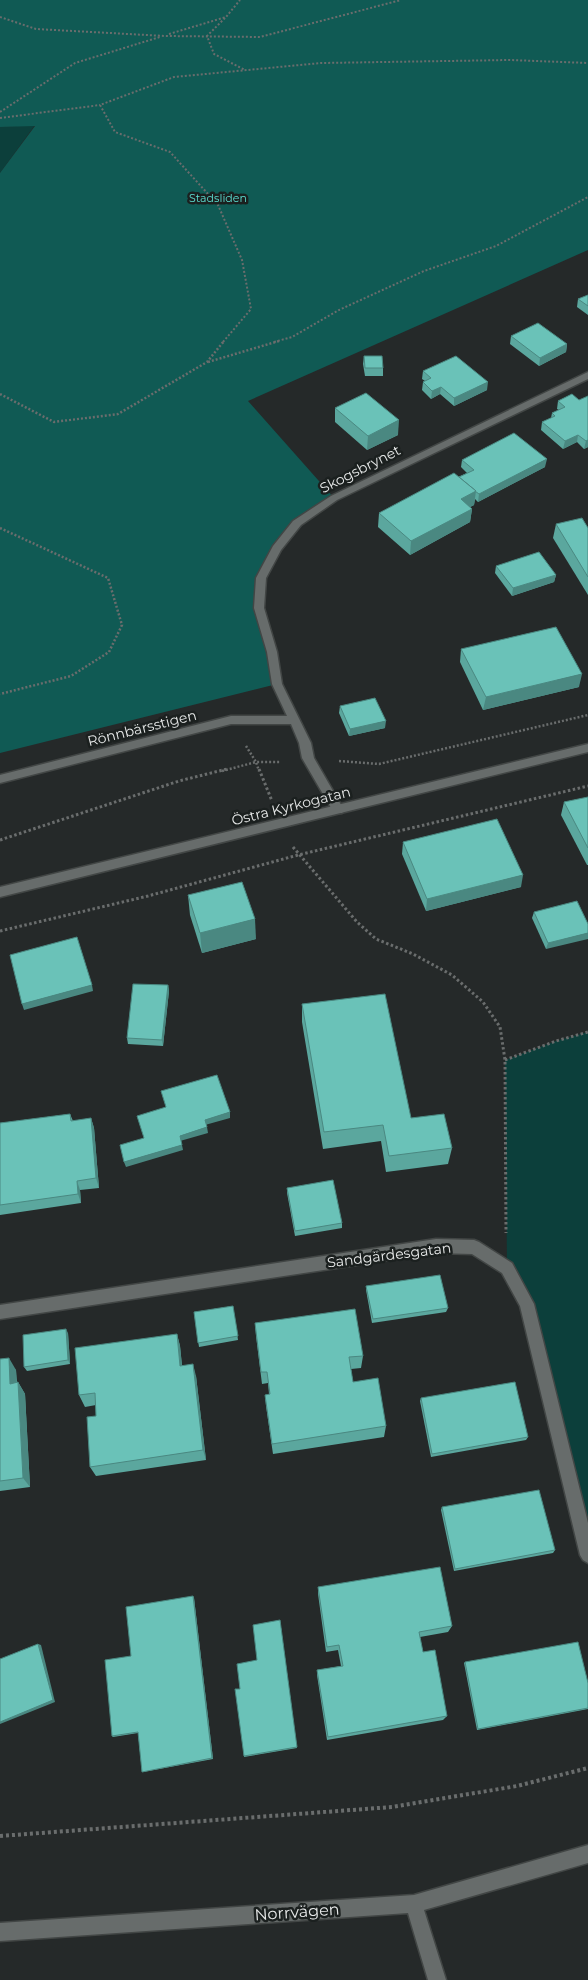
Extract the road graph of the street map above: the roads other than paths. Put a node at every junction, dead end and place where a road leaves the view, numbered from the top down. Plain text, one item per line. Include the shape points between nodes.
1 (588, 375) edge
2 (294, 720) junction
3 (588, 748) edge
4 (0, 779) edge
5 (338, 810) junction
6 (0, 892) edge
7 (0, 1312) edge
8 (588, 1555) edge
9 (588, 1854) edge
10 (414, 1904) junction
11 (0, 1932) edge
12 (437, 1980) edge

1 - 2 street, Skogsbrynet via 334,498 297,523 277,548 261,578 259,608 272,652 277,684
2 - 4 street, Rönnbärsstigen via 231,720
2 - 5 street, Skogsbrynet via 308,758
3 - 5 street, Östra Kyrkogatan
5 - 6 street, Östra Kyrkogatan
7 - 8 street, Sandgärdesgatan via 436,1246 474,1247 507,1268 527,1304
9 - 10 street, Norrvägen
10 - 11 street, Norrvägen
10 - 12 street

